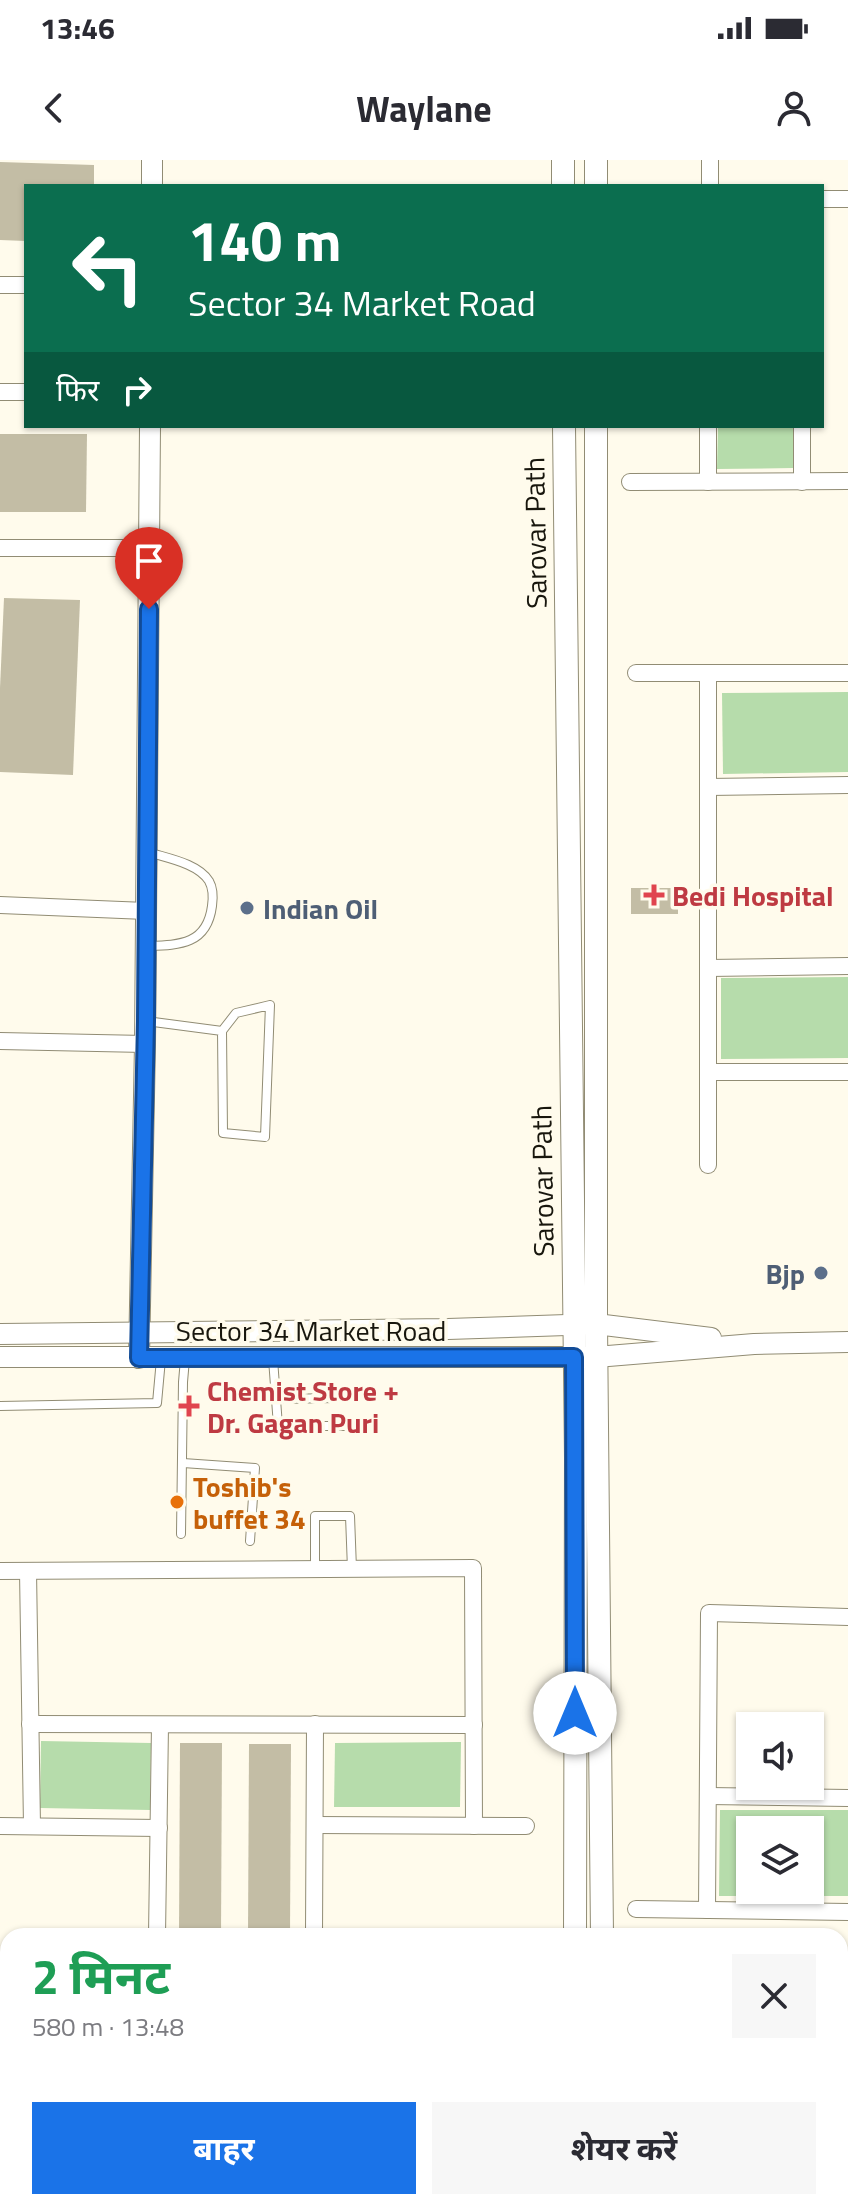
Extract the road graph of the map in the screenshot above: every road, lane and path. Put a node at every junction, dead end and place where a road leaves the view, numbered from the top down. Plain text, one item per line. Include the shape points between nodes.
1 (152, 160) edge
2 (563, 160) edge
3 (596, 160) edge
4 (710, 160) edge
5 (152, 184) edge
6 (563, 184) edge
7 (596, 184) edge
8 (710, 184) edge
9 (824, 199) edge
10 (848, 199) edge
11 (0, 285) edge
12 (24, 285) edge
13 (0, 392) edge
14 (24, 392) edge
15 (150, 428) edge
16 (564, 428) edge
17 (596, 428) edge
18 (708, 428) edge
19 (802, 428) edge
20 (848, 481) edge
21 (630, 482) dead end
22 (708, 482) junction
23 (802, 482) junction
24 (0, 548) edge
25 (149, 548) junction
26 (636, 673) dead end
27 (708, 673) junction
28 (848, 673) edge
29 (848, 785) edge
30 (708, 787) junction
31 (147, 851) junction
32 (0, 905) edge
33 (146, 911) junction
34 (146, 946) junction
35 (848, 966) edge
36 (708, 968) junction
37 (146, 1021) junction
38 (222, 1031) junction
39 (0, 1041) edge
40 (145, 1044) junction
41 (708, 1072) junction
42 (848, 1072) edge
43 (708, 1165) dead end
44 (585, 1324) junction
45 (140, 1333) junction
46 (0, 1334) edge
47 (848, 1342) edge
48 (754, 1344) junction
49 (0, 1357) edge
50 (585, 1357) junction
51 (139, 1358) junction
52 (161, 1358) junction
53 (185, 1358) junction
54 (273, 1358) junction
55 (337, 1398) dead end
56 (276, 1399) junction
57 (0, 1406) edge
58 (355, 1426) dead end
59 (183, 1463) junction
60 (181, 1534) dead end
61 (250, 1541) dead end
62 (315, 1569) junction
63 (352, 1569) junction
64 (0, 1571) edge
65 (28, 1571) junction
66 (848, 1617) edge
67 (30, 1724) junction
68 (315, 1724) junction
69 (160, 1725) junction
70 (474, 1725) junction
71 (708, 1796) junction
72 (848, 1798) edge
73 (315, 1825) junction
74 (0, 1826) edge
75 (32, 1826) junction
76 (474, 1826) junction
77 (526, 1826) dead end
78 (159, 1828) junction
79 (636, 1909) dead end
80 (707, 1910) junction
81 (848, 1912) edge
82 (157, 1928) edge
83 (314, 1928) edge
84 (575, 1928) edge
85 (602, 1928) edge

1 - 5 street
2 - 6 main road
3 - 7 main road
4 - 8 street
9 - 10 street
11 - 12 street
13 - 14 street
15 - 25 street
16 - 44 main road, Sarovar Path
17 - 44 main road, Sarovar Path
18 - 22 street
19 - 23 street
20 - 23 street
21 - 22 street
22 - 23 street
24 - 25 street
25 - 31 street
26 - 27 street
27 - 28 street
27 - 30 street
29 - 30 street
30 - 36 street
31 - 33 street
31 - 34 lane via 196,870 209,882 213,899 203,932 188,942
32 - 33 street
33 - 34 street
34 - 37 street
35 - 36 street
36 - 41 street
37 - 38 lane
37 - 40 street
38 - 38 lane via 223,1133 265,1137 270,1005 236,1013
39 - 40 street
40 - 45 street
41 - 42 street
41 - 43 street
44 - 45 street
44 - 48 street
44 - 50 main road, Sarovar Path
45 - 46 street
45 - 51 street
47 - 48 street
48 - 50 street, Sector 34 Market Road
49 - 51 street, Sector 34 Market Road
50 - 54 street, Sector 34 Market Road
50 - 84 main road, Sarovar Path via 576,1458
50 - 85 main road, Sarovar Path
51 - 52 street, Sector 34 Market Road
52 - 53 street, Sector 34 Market Road
52 - 57 lane via 157,1403
53 - 54 street, Sector 34 Market Road
53 - 59 lane
54 - 56 lane
55 - 56 lane
56 - 58 lane via 278,1426
59 - 60 lane
59 - 61 lane via 255,1468
62 - 63 street
62 - 63 lane via 315,1516 350,1516
62 - 65 street
63 - 70 street via 473,1568
64 - 65 street
65 - 67 street
66 - 71 street via 709,1613
67 - 69 street
67 - 75 street
68 - 69 street
68 - 70 street
68 - 73 street
69 - 78 street
70 - 76 street
71 - 72 street
71 - 80 street
73 - 76 street
73 - 83 street
74 - 75 street
75 - 78 street
76 - 77 street
78 - 82 street
79 - 80 street
80 - 81 street

